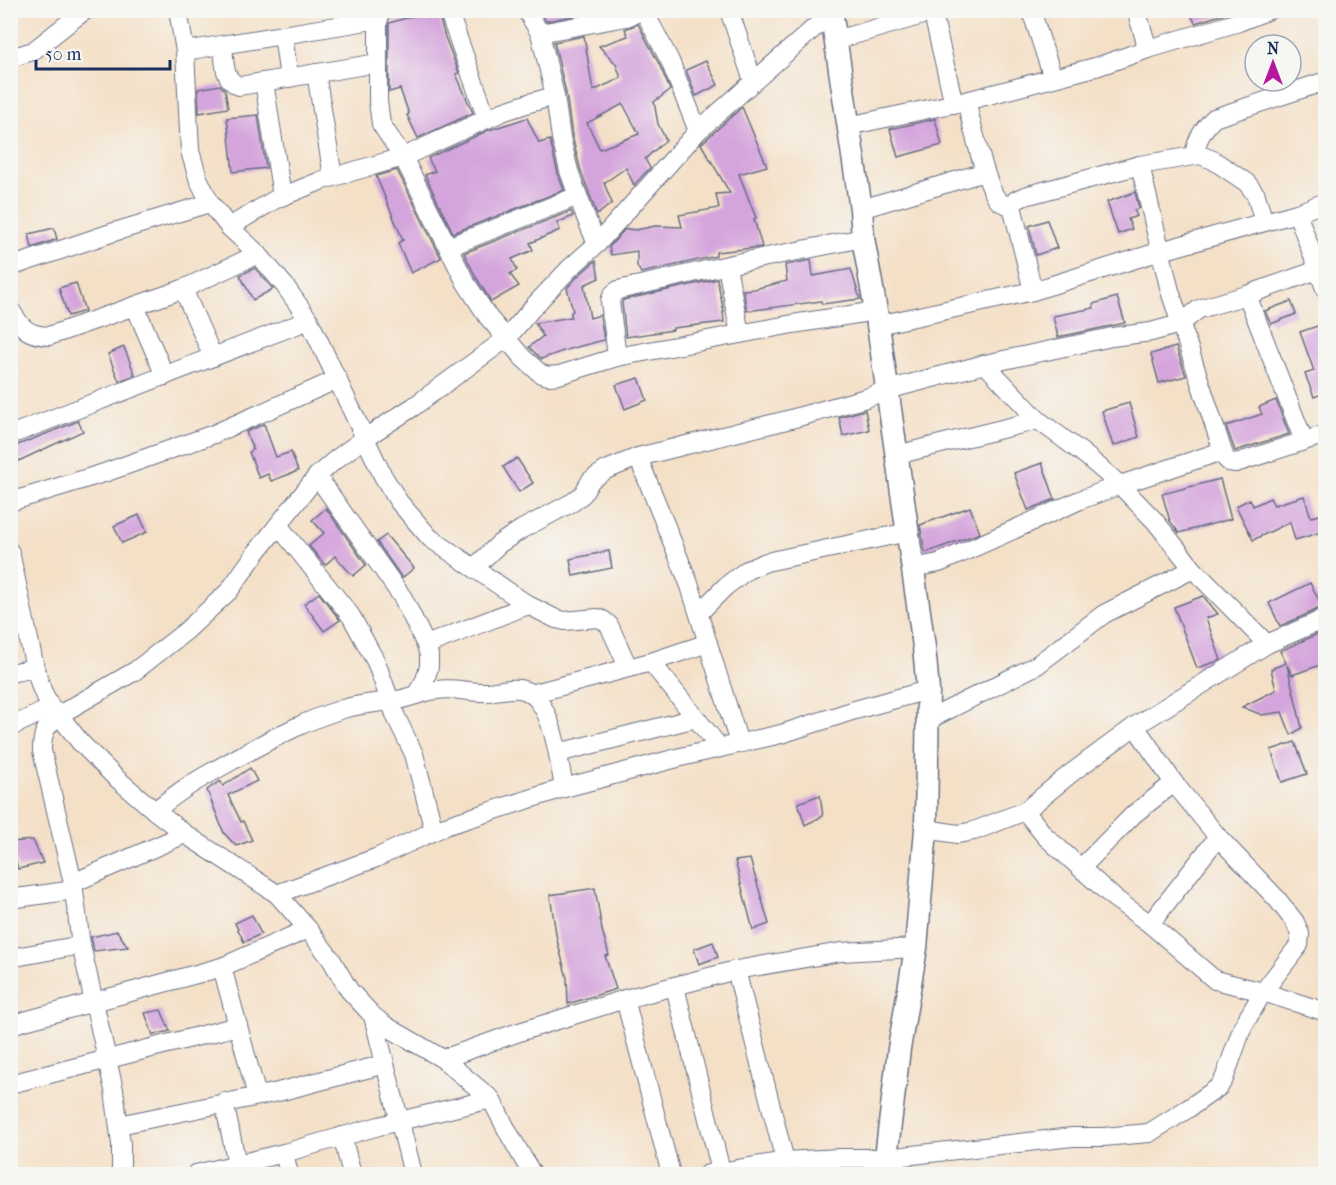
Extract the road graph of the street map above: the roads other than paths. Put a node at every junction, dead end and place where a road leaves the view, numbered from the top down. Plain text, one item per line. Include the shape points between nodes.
1 (86, 10) edge
2 (178, 10) edge
3 (448, 10) edge
4 (526, 10) edge
5 (729, 10) edge
6 (1031, 10) edge
7 (1136, 10) edge
8 (644, 11) edge
9 (935, 11) edge
10 (831, 12) edge
11 (1262, 12) edge
12 (379, 15) edge
13 (575, 18) edge
14 (540, 33) junction
15 (283, 35) junction
16 (836, 40) junction
17 (223, 45) junction
18 (1148, 49) junction
19 (185, 51) junction
20 (10, 58) edge
21 (378, 63) junction
22 (316, 73) junction
23 (289, 78) junction
24 (1053, 78) junction
25 (753, 81) junction
26 (1326, 81) edge
27 (264, 82) junction
28 (555, 96) junction
29 (960, 103) junction
30 (487, 118) junction
31 (848, 126) junction
32 (698, 131) junction
33 (1194, 155) junction
34 (404, 157) junction
35 (1140, 165) junction
36 (985, 172) junction
37 (333, 177) junction
38 (282, 196) junction
39 (578, 196) junction
40 (1326, 202) edge
41 (210, 203) junction
42 (1012, 206) junction
43 (861, 209) junction
44 (1297, 213) junction
45 (1264, 222) junction
46 (229, 227) junction
47 (863, 238) junction
48 (597, 244) junction
49 (448, 247) junction
50 (1161, 251) junction
51 (258, 254) junction
52 (727, 266) junction
53 (10, 267) edge
54 (1321, 268) edge
55 (183, 289) junction
56 (1033, 291) junction
57 (1326, 291) edge
58 (1247, 295) junction
59 (135, 306) junction
60 (10, 309) edge
61 (877, 318) junction
62 (309, 320) junction
63 (1180, 324) junction
64 (740, 334) junction
65 (507, 338) junction
66 (213, 357) junction
67 (617, 357) junction
68 (985, 364) junction
69 (165, 376) junction
70 (338, 379) junction
71 (887, 390) junction
72 (1038, 420) junction
73 (1326, 434) edge
74 (10, 435) edge
75 (365, 438) junction
76 (1305, 441) junction
77 (1222, 451) junction
78 (896, 455) junction
79 (638, 457) junction
80 (317, 476) junction
81 (1120, 485) junction
82 (10, 502) edge
83 (278, 525) junction
84 (908, 532) junction
85 (10, 552) edge
86 (474, 568) junction
87 (913, 568) junction
88 (1193, 569) junction
89 (528, 605) junction
90 (17, 609) edge
91 (699, 613) junction
92 (1326, 616) edge
93 (708, 643) junction
94 (1267, 644) junction
95 (426, 645) junction
96 (651, 662) junction
97 (628, 667) junction
98 (35, 668) junction
99 (10, 673) edge
100 (928, 690) junction
101 (531, 694) junction
102 (417, 695) junction
103 (390, 701) junction
104 (55, 712) junction
105 (696, 718) junction
106 (928, 720) junction
107 (1135, 726) junction
108 (10, 727) edge
109 (739, 743) junction
110 (720, 748) junction
111 (558, 753) junction
112 (1174, 783) junction
113 (564, 788) junction
114 (155, 811) junction
115 (1025, 811) junction
116 (926, 829) junction
117 (434, 831) junction
118 (185, 834) junction
119 (1218, 837) junction
120 (1081, 868) junction
121 (73, 886) junction
122 (277, 894) junction
123 (10, 899) edge
124 (1150, 924) junction
125 (308, 929) junction
126 (81, 945) junction
127 (916, 948) junction
128 (10, 958) edge
129 (222, 968) junction
130 (736, 970) junction
131 (675, 987) junction
132 (1263, 992) junction
133 (625, 999) junction
134 (94, 1001) junction
135 (1326, 1012) edge
136 (373, 1016) junction
137 (10, 1025) edge
138 (238, 1026) junction
139 (107, 1059) junction
140 (443, 1059) junction
141 (385, 1064) junction
142 (10, 1084) edge
143 (257, 1096) junction
144 (491, 1099) junction
145 (224, 1102) junction
146 (400, 1121) junction
147 (118, 1125) junction
148 (342, 1136) junction
149 (284, 1153) junction
150 (785, 1161) junction
151 (237, 1164) junction
152 (885, 1166) edge
153 (714, 1173) edge
154 (121, 1174) edge
155 (196, 1174) edge
156 (289, 1174) edge
157 (352, 1174) edge
158 (413, 1174) edge
159 (532, 1174) edge
160 (671, 1174) edge

1 - 20 street via 33,51
2 - 19 street
3 - 30 street
4 - 14 street
5 - 25 street
6 - 24 street
7 - 18 street
8 - 13 street via 626,17
8 - 32 street
9 - 16 street
9 - 29 street
10 - 16 street
10 - 25 street
11 - 18 street
12 - 15 street
12 - 21 street
13 - 14 street
14 - 28 street
15 - 17 street
15 - 23 street
16 - 31 street
17 - 19 street
17 - 27 street via 231,83 239,86
18 - 24 street
19 - 41 street via 190,151
21 - 22 street
21 - 34 street via 381,124
22 - 23 street
22 - 37 street
23 - 27 street
24 - 29 street
25 - 32 street
26 - 33 street via 1214,118 1197,141
27 - 38 street
28 - 30 street
28 - 39 street via 563,147
29 - 31 street
29 - 36 street
30 - 34 street
31 - 43 street
32 - 48 street
33 - 35 street
33 - 45 street via 1213,160 1247,183 1256,195
34 - 37 street
34 - 49 street
35 - 42 street via 1025,196
35 - 50 street
36 - 42 street via 995,197
36 - 43 street
37 - 38 street
38 - 46 street
39 - 48 street
39 - 49 street
40 - 44 street
41 - 46 street
41 - 53 street
42 - 56 street
43 - 47 street
44 - 45 street
44 - 54 street
45 - 50 street
46 - 51 street
47 - 52 street
47 - 61 street
48 - 65 street
49 - 65 street via 471,292
50 - 56 street
50 - 63 street
51 - 55 street
51 - 62 street
52 - 64 street
52 - 67 street via 613,294 610,301
54 - 57 street
54 - 58 street
55 - 59 street
55 - 66 street
56 - 61 street
58 - 63 street via 1198,309
58 - 76 street
59 - 60 street via 49,336 23,329
59 - 69 street
61 - 64 street
61 - 71 street
62 - 66 street
62 - 70 street
63 - 68 street
63 - 77 street
64 - 67 street
65 - 67 street via 523,358 549,376
65 - 75 street
66 - 69 street
68 - 71 street
68 - 72 street
69 - 74 street
70 - 75 street
70 - 82 street via 214,434
71 - 78 street
71 - 79 street via 791,419
72 - 78 street
72 - 81 street
73 - 76 street
75 - 80 street
75 - 86 street via 399,502 429,538
76 - 77 street via 1236,463 1225,458
77 - 81 street
78 - 84 street
79 - 86 street via 591,480 573,502 499,544
79 - 91 street
80 - 83 street
80 - 95 street via 403,598
81 - 87 street via 939,562
81 - 88 street
83 - 103 street via 351,616 376,662
83 - 104 street via 230,591 186,631 135,671
84 - 87 street
84 - 91 street via 766,562 747,570
85 - 90 street
86 - 89 street
87 - 100 street
88 - 94 street
88 - 106 street via 1104,614 1037,664
89 - 95 street
89 - 97 street via 565,621 603,620
90 - 98 street
91 - 93 street
92 - 94 street
93 - 96 street
93 - 109 street
94 - 107 street
95 - 102 street via 429,667
96 - 97 street
96 - 105 street
97 - 101 street
98 - 99 street
98 - 104 street
100 - 106 street
100 - 109 street
101 - 102 street via 508,688 488,692 439,689
101 - 111 street via 544,712
102 - 103 street
103 - 114 street via 344,709 301,726 214,770
103 - 117 street via 417,760
104 - 108 street
104 - 114 street via 115,777
104 - 121 street via 42,737 42,751
105 - 110 street
105 - 111 street
106 - 116 street
107 - 112 street
107 - 115 street
109 - 110 street
110 - 113 street
111 - 113 street
112 - 119 street
112 - 120 street via 1134,814
113 - 117 street
114 - 118 street
115 - 116 street via 958,834
115 - 120 street via 1045,836
116 - 127 street
117 - 122 street via 376,858
118 - 121 street
118 - 122 street
119 - 124 street
119 - 132 street via 1277,899 1300,934 1299,945
120 - 124 street
121 - 123 street
121 - 126 street
122 - 125 street
124 - 132 street via 1215,980
125 - 129 street
125 - 136 street via 349,990
126 - 128 street
126 - 134 street
127 - 130 street via 841,952
127 - 152 street
129 - 134 street
129 - 138 street
130 - 131 street
130 - 150 street
131 - 133 street
131 - 153 street
132 - 135 street
132 - 152 street via 1243,1026 1219,1086 1149,1133 1043,1140
133 - 140 street
133 - 160 street
134 - 137 street
134 - 139 street
136 - 140 street
136 - 141 street
138 - 139 street
138 - 143 street
139 - 142 street
139 - 147 street
140 - 144 street
141 - 143 street
141 - 146 street
143 - 145 street
144 - 146 street
144 - 159 street
145 - 147 street
145 - 151 street
146 - 148 street
146 - 158 street
147 - 154 street
148 - 149 street
148 - 157 street
149 - 151 street
149 - 156 street
150 - 152 street via 840,1158
150 - 153 street
151 - 155 street

